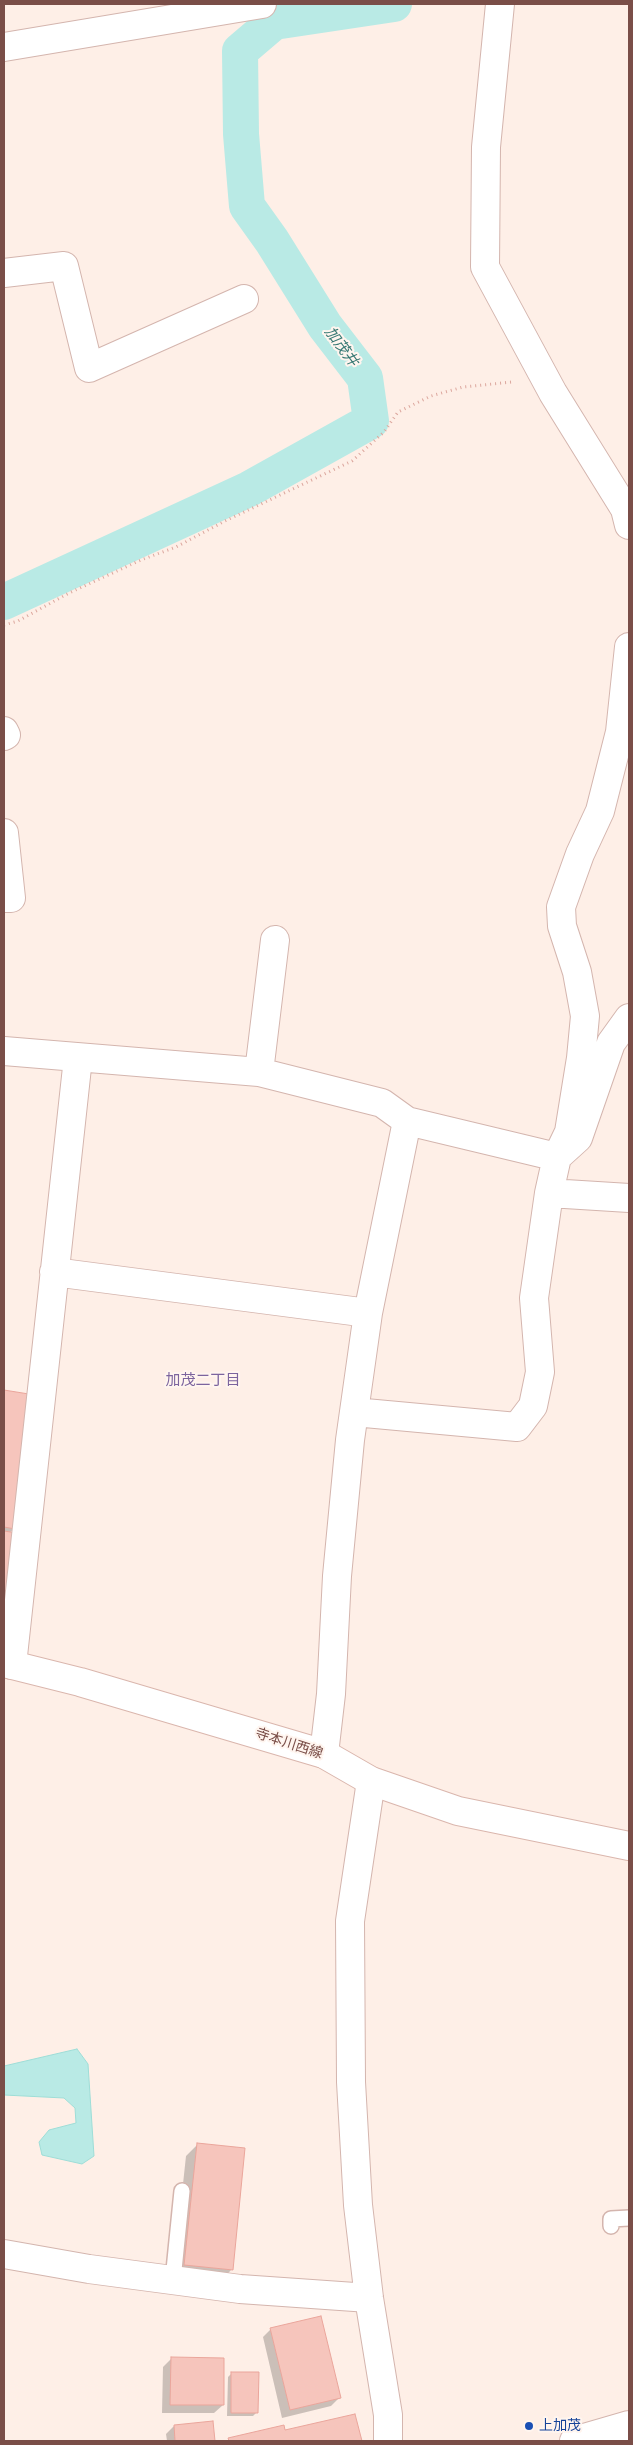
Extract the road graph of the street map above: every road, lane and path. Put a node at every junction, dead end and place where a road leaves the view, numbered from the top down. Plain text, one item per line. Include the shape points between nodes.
1 (262, 4) edge
2 (500, 4) edge
3 (4, 47) edge
4 (4, 273) edge
5 (244, 299) dead end
6 (553, 393) junction
7 (628, 514) edge
8 (4, 625) edge
9 (629, 647) edge
10 (4, 730) edge
11 (4, 736) edge
12 (4, 833) edge
13 (4, 898) edge
14 (274, 940) dead end
15 (629, 1018) edge
16 (4, 1051) edge
17 (78, 1058) junction
18 (259, 1072) junction
19 (407, 1121) junction
20 (557, 1157) junction
21 (549, 1193) junction
22 (629, 1198) edge
23 (54, 1272) junction
24 (368, 1313) junction
25 (354, 1412) junction
26 (8, 1664) edge
27 (324, 1754) junction
28 (370, 1781) junction
29 (629, 1846) edge
30 (182, 2191) dead end
31 (629, 2218) edge
32 (610, 2219) dead end
33 (4, 2254) edge
34 (173, 2280) junction
35 (369, 2298) junction
36 (629, 2425) edge
37 (388, 2441) edge
38 (574, 2441) edge

1 - 3 street
2 - 6 street via 486,147 485,267
4 - 5 street via 64,266 90,368
6 - 7 street
6 - 8 path via 527,384 503,382 463,386 431,396 398,412 384,432 352,461 176,547 141,560
9 - 20 street via 620,732 600,811 561,907 562,926 577,972 585,1016 569,1132
10 - 11 street
12 - 13 street via 11,898
14 - 18 street
15 - 20 street via 611,1043 578,1138
16 - 17 street
17 - 18 street
17 - 23 street
18 - 19 street via 382,1103
19 - 20 street
19 - 24 street
20 - 21 street
21 - 22 street
21 - 25 street via 534,1298 540,1372 533,1406 517,1427
23 - 24 street
23 - 26 street
24 - 25 street
25 - 27 street via 336,1576 331,1694
26 - 27 street, 寺本川西線
27 - 28 street, 寺本川西線
28 - 29 street, 寺本川西線 via 458,1811
28 - 35 street via 350,1921 351,2082 358,2205
30 - 34 lane
31 - 32 lane
33 - 34 street
34 - 35 street via 240,2289
35 - 37 street via 388,2415
36 - 38 street

